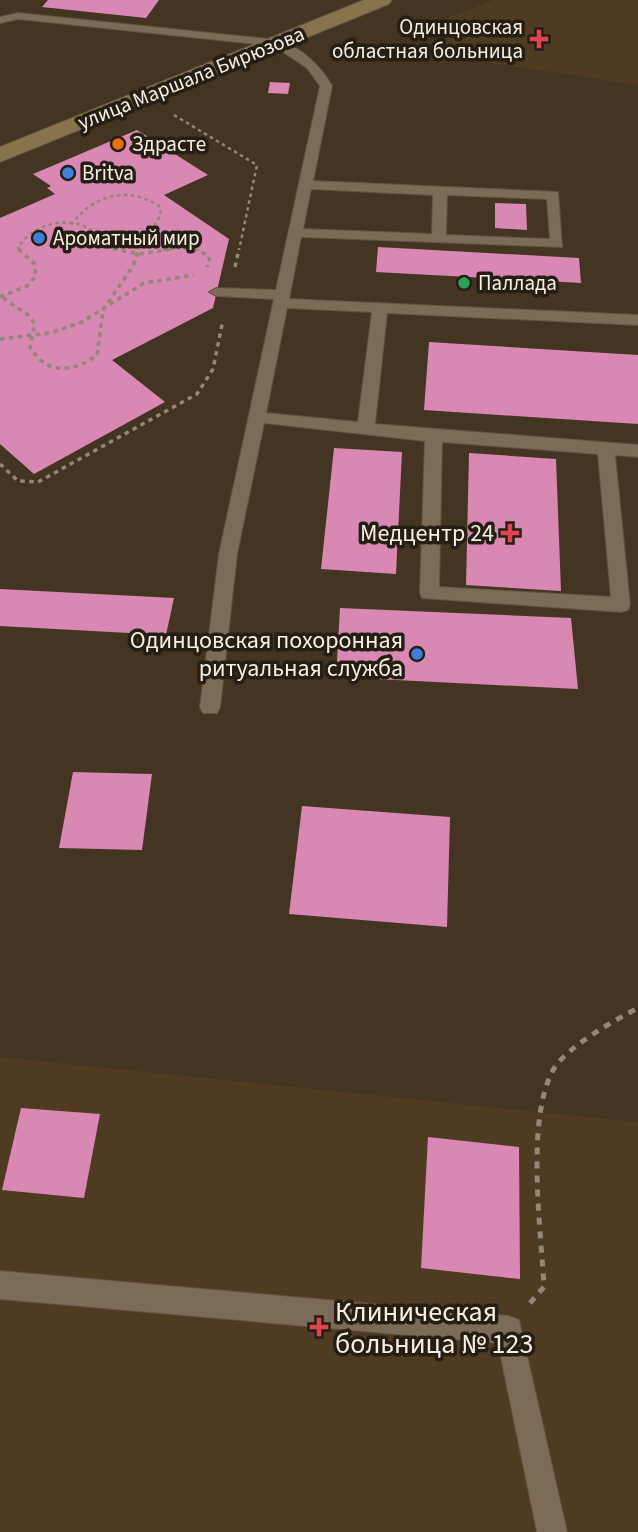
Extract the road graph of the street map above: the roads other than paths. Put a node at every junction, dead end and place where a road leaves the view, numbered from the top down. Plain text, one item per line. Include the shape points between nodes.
1 (32, 0) edge
2 (382, 0) edge
3 (18, 16) junction
4 (0, 20) edge
5 (277, 43) junction
6 (0, 155) edge
7 (305, 185) junction
8 (440, 191) junction
9 (295, 233) junction
10 (439, 239) junction
11 (223, 292) road end
12 (281, 299) junction
13 (380, 310) junction
14 (638, 320) edge
15 (257, 417) junction
16 (366, 428) junction
17 (434, 436) junction
18 (606, 450) junction
19 (638, 451) edge
20 (210, 707) dead end
21 (0, 1285) edge
22 (552, 1532) edge

1 - 3 lane
2 - 5 street, улица Маршала Бирюзова
3 - 4 lane
3 - 5 lane
5 - 6 street, улица Маршала Бирюзова
5 - 7 lane via 310,62 326,86
7 - 8 lane
7 - 9 lane
8 - 10 lane
8 - 10 lane via 552,195 557,244
9 - 10 lane
9 - 12 lane
11 - 12 lane
12 - 13 lane
12 - 15 lane
13 - 14 lane
13 - 16 lane
15 - 16 lane
15 - 20 lane via 228,554
16 - 17 lane
17 - 18 lane
17 - 18 lane via 429,593 621,605
18 - 19 lane
21 - 22 lane via 509,1330

